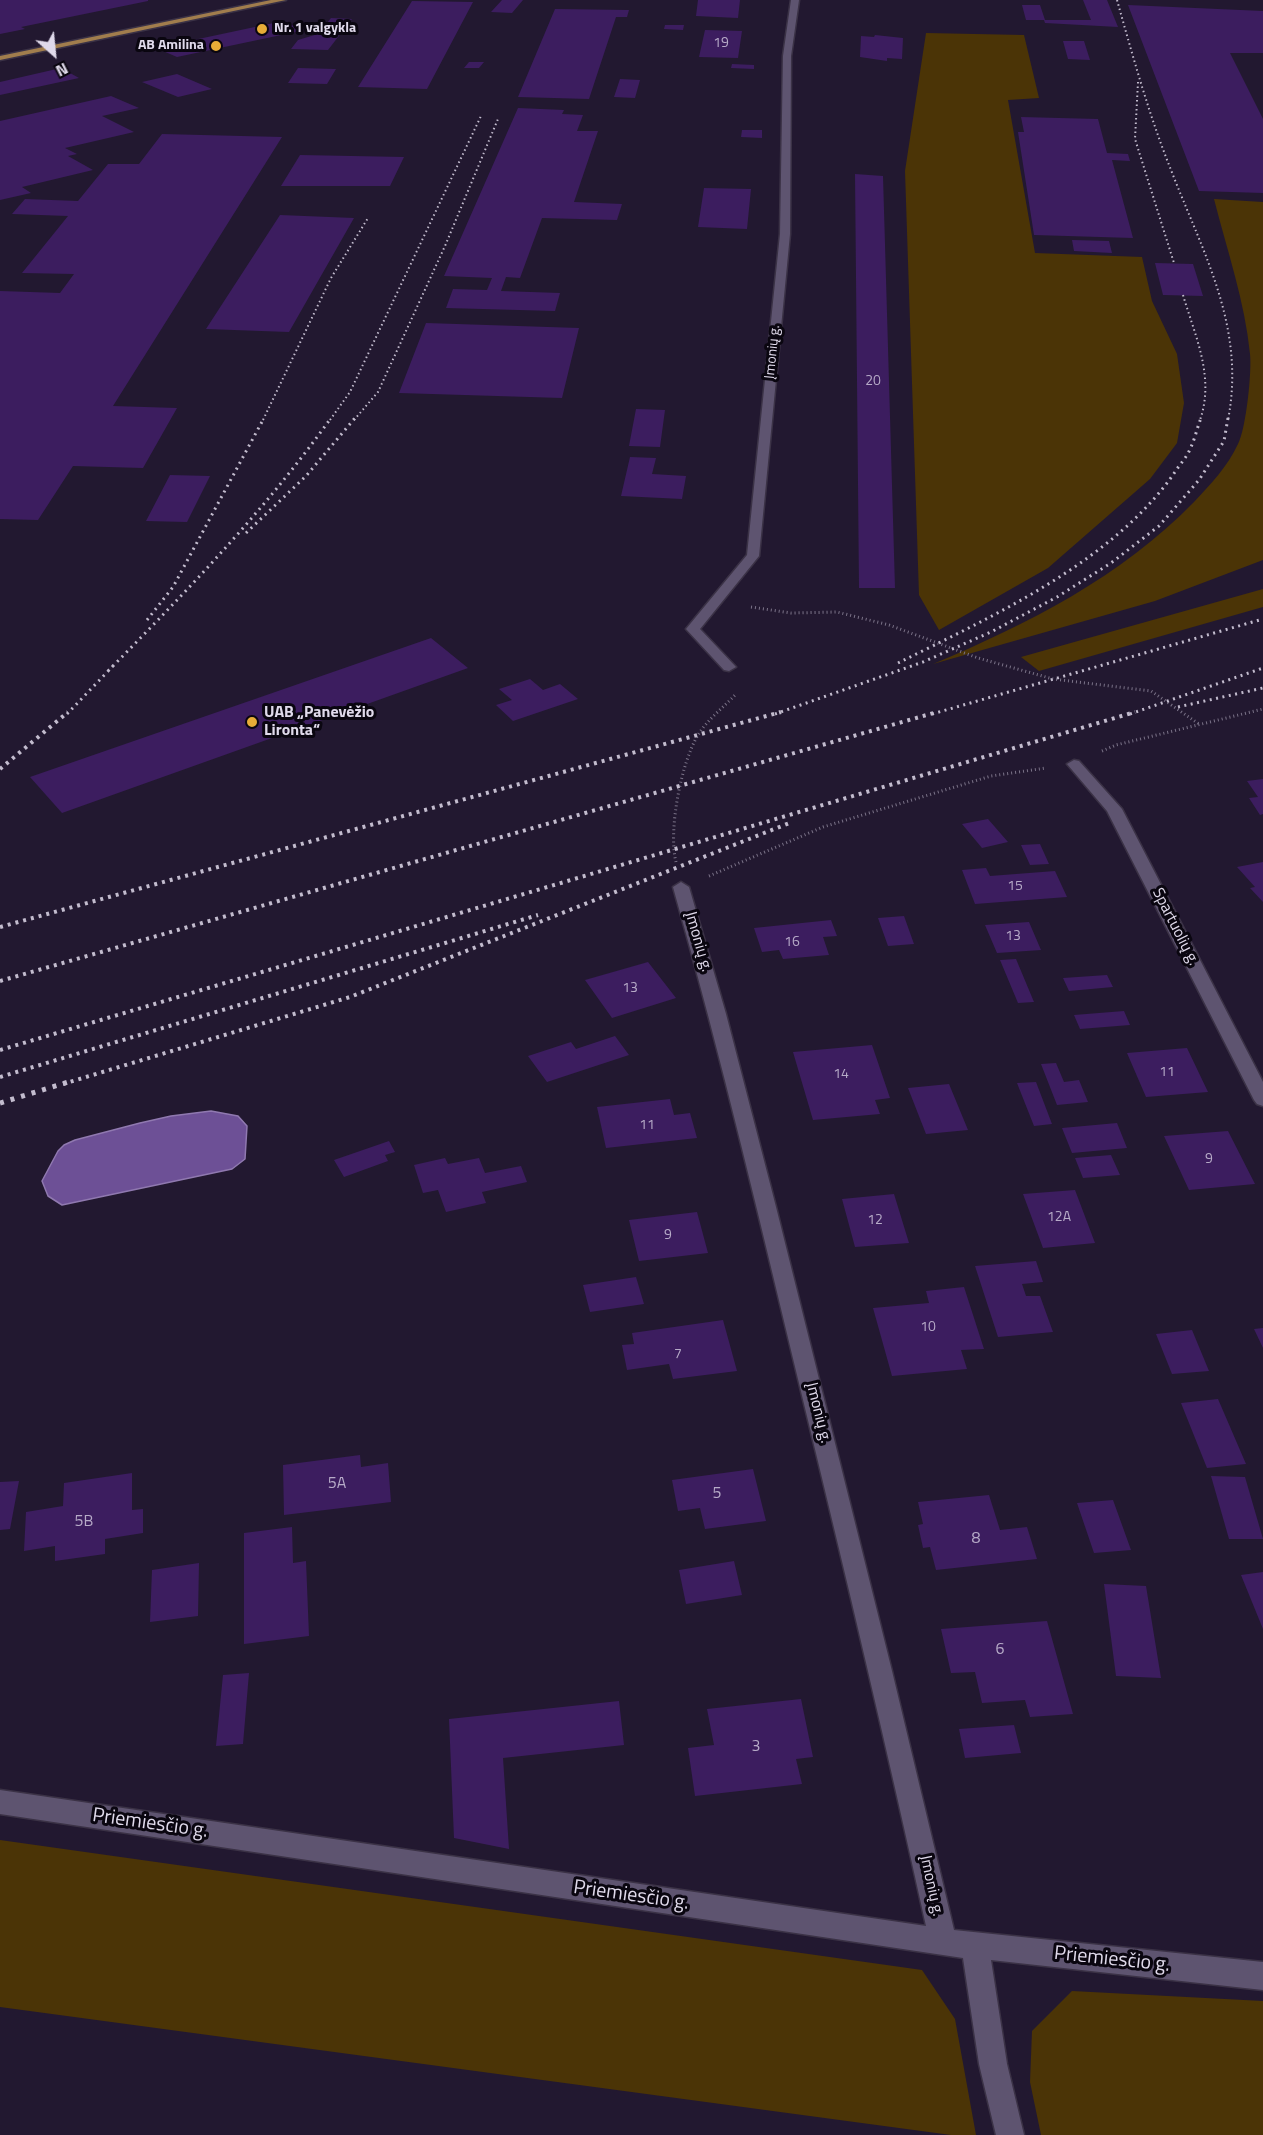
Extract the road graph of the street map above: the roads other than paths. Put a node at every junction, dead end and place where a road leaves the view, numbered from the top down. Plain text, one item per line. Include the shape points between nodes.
1 (282, 0) edge
2 (795, 0) edge
3 (0, 58) edge
4 (729, 667) road end
5 (1074, 764) road end
6 (681, 887) road end
7 (1263, 1100) edge
8 (0, 1802) edge
9 (943, 1942) junction
10 (975, 1946) junction
11 (1263, 1976) edge
12 (1010, 2135) edge

1 - 3 main road
2 - 4 street, Įmonių g. via 787,56 785,234 753,556 693,630
5 - 7 street, Spartuolių g. via 1114,809
6 - 9 street, Įmonių g. via 719,1013 908,1783
8 - 9 street, Priemiesčio g.
9 - 10 street, Priemiesčio g.
10 - 11 street, Priemiesčio g.
10 - 12 street via 993,2064

